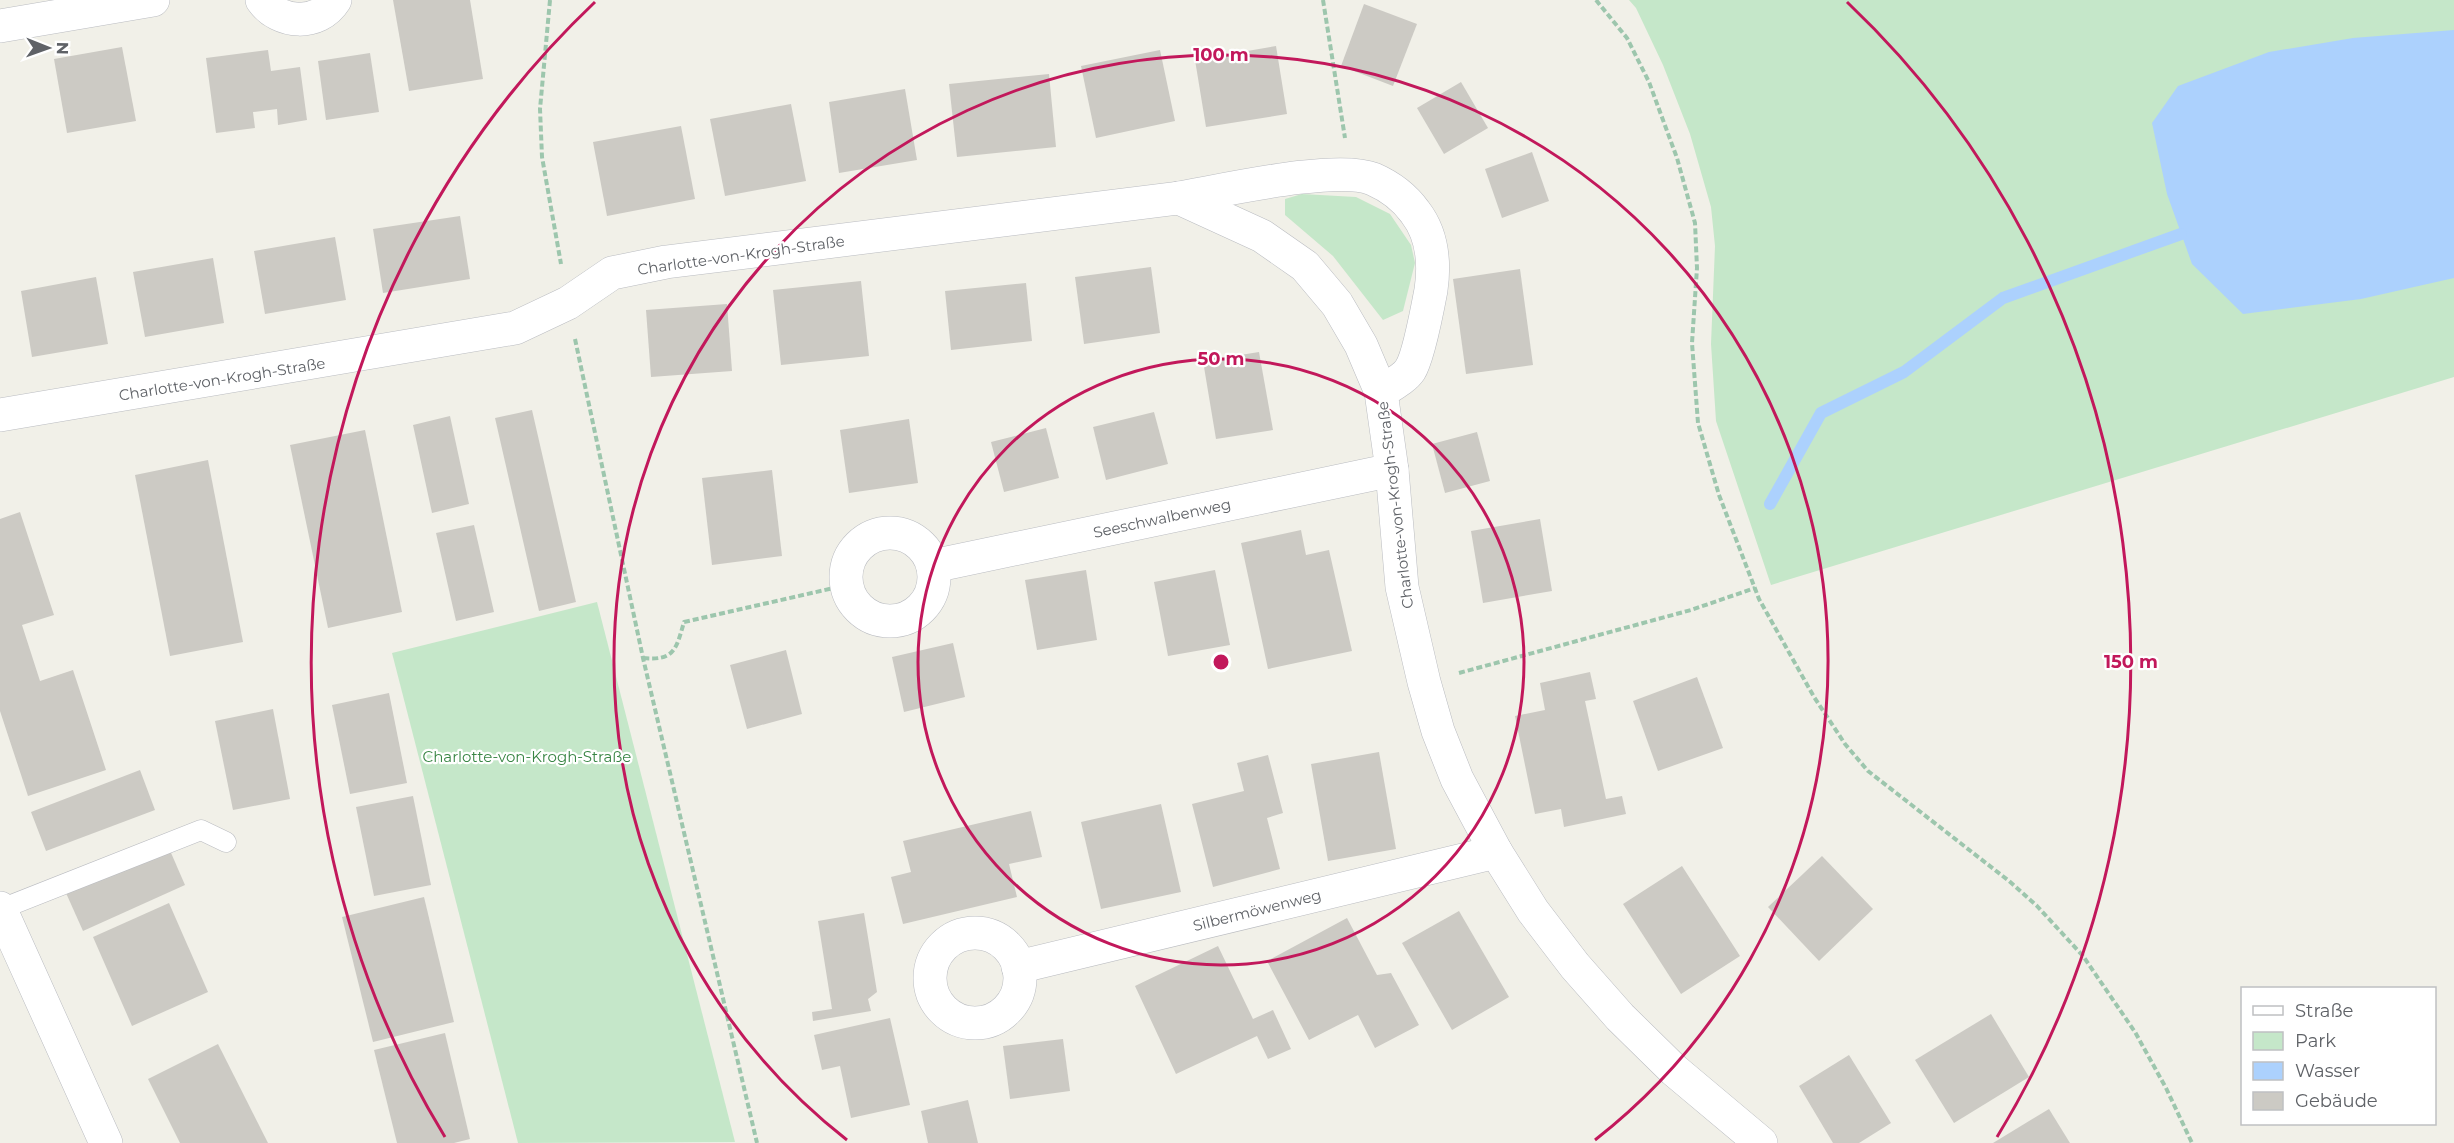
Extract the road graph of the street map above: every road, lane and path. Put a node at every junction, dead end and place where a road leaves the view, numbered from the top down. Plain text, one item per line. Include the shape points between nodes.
1 (153, 0) edge
2 (262, 0) edge
3 (335, 0) edge
4 (550, 0) edge
5 (1323, 0) edge
6 (1596, 0) edge
7 (0, 26) edge
8 (1351, 174) junction
9 (1179, 198) junction
10 (568, 303) junction
11 (1381, 392) junction
12 (0, 415) edge
13 (1392, 470) junction
14 (933, 566) junction
15 (847, 585) junction
16 (1755, 588) junction
17 (643, 658) junction
18 (1424, 682) junction
19 (226, 842) dead end
20 (1496, 852) junction
21 (0, 908) edge
22 (1018, 967) dead end
23 (106, 1143) edge
24 (756, 1143) edge
25 (1761, 1143) edge
26 (2192, 1143) edge

1 - 7 street
2 - 3 street via 279,16 293,20 321,14
4 - 10 path via 540,109 542,157
5 - 8 path
6 - 16 path via 1627,38 1649,82 1677,158 1695,223 1697,268 1692,343 1698,423 1719,495
8 - 9 street, Charlotte-von-Krogh-Straße via 1295,178
8 - 11 street, Charlotte-von-Krogh-Straße via 1372,178 1412,207 1425,225 1431,247 1434,270 1428,308 1410,370
9 - 10 street, Charlotte-von-Krogh-Straße via 666,262 612,273
9 - 11 street, Charlotte-von-Krogh-Straße via 1262,236 1305,266 1337,304
10 - 12 street, Charlotte-von-Krogh-Straße via 515,328
10 - 17 path
11 - 13 street, Charlotte-von-Krogh-Straße
13 - 14 street, Seeschwalbenweg
13 - 18 street, Charlotte-von-Krogh-Straße via 1402,587
14 - 15 street via 927,553 905,535 876,535 853,552
14 - 15 street via 934,581 922,607 911,616 896,620 868,615 857,606
15 - 17 path via 684,622 679,641 668,657
16 - 18 path via 1691,610
16 - 26 path via 1814,697 1868,771 2009,881 2083,956 2135,1032
17 - 24 path
18 - 20 street, Charlotte-von-Krogh-Straße via 1457,779
19 - 21 lane via 201,830
20 - 22 street, Silbermöwenweg
20 - 25 street, Charlotte-von-Krogh-Straße via 1533,911 1620,1017 1674,1070
21 - 23 street

